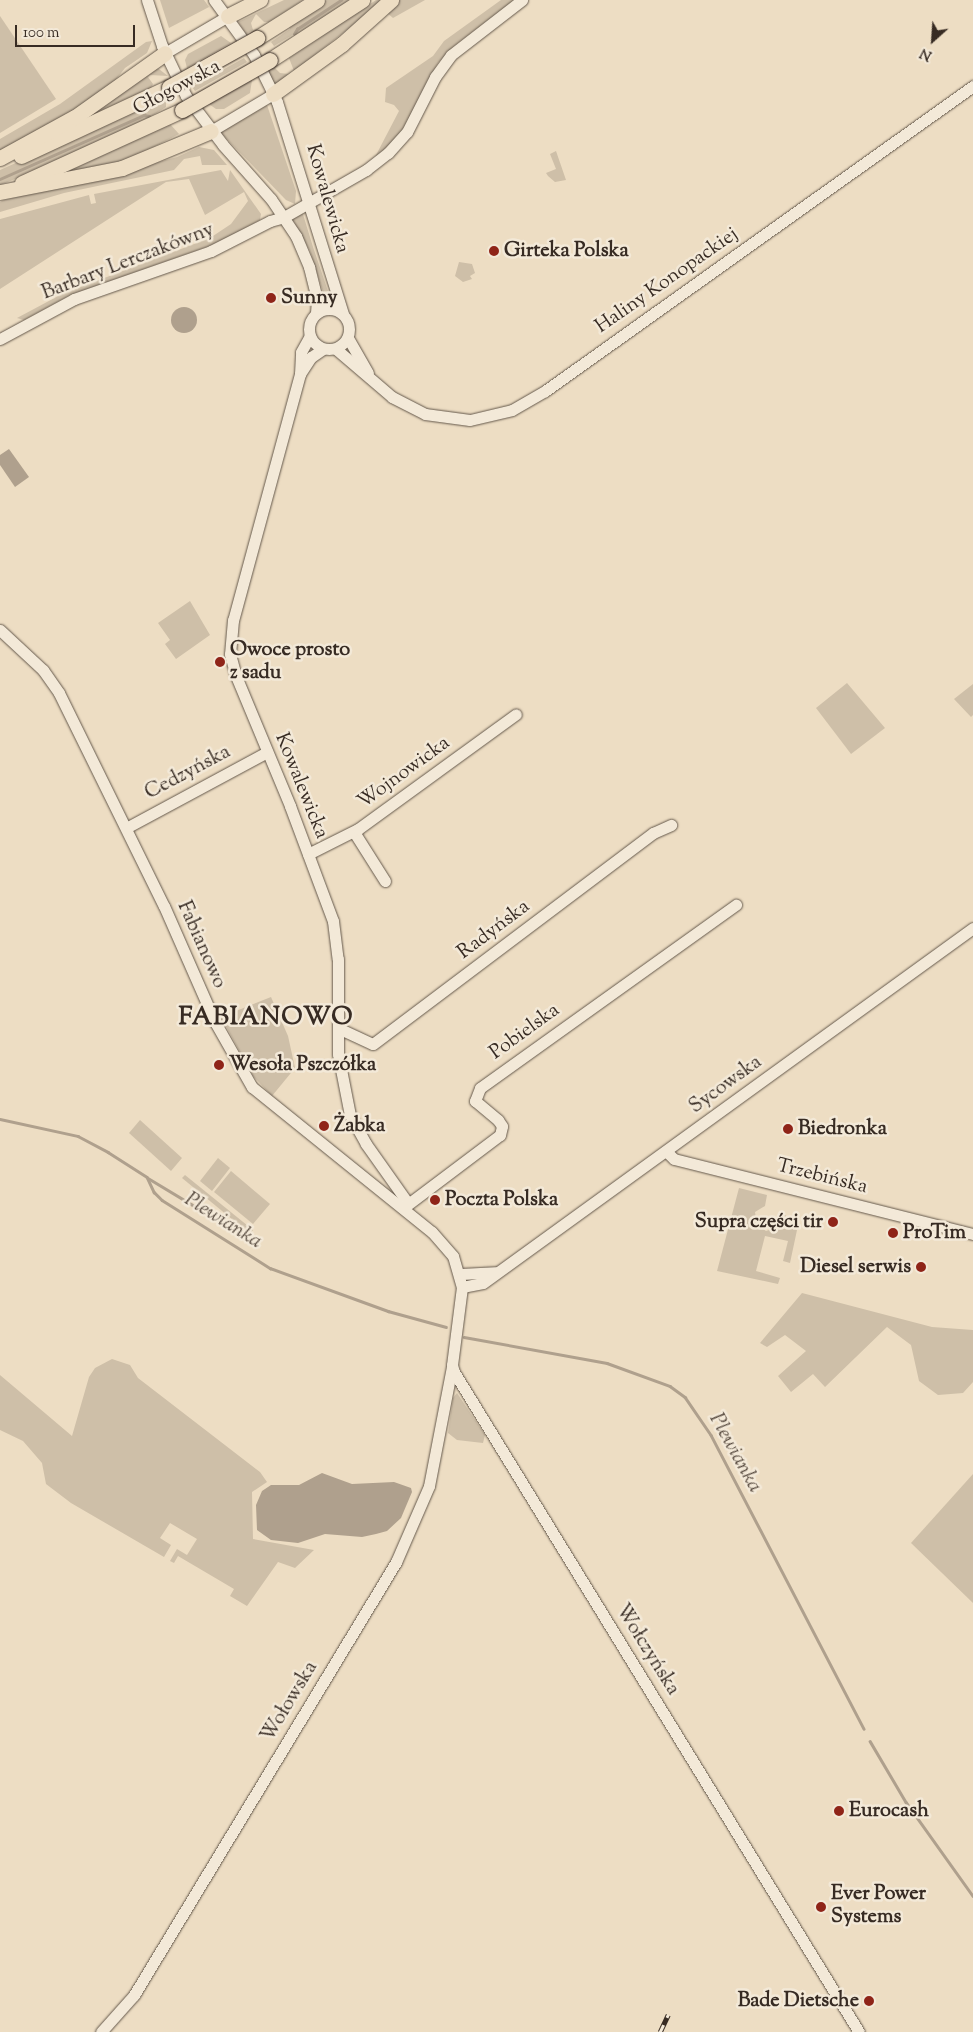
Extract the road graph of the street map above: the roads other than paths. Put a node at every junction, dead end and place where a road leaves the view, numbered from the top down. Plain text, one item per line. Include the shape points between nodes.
1 (147, 0) edge
2 (214, 0) edge
3 (260, 0) edge
4 (317, 0) edge
5 (362, 0) edge
6 (391, 0) edge
7 (522, 0) edge
8 (228, 16) junction
9 (165, 53) junction
10 (973, 86) edge
11 (273, 94) junction
12 (211, 130) junction
13 (0, 158) edge
14 (0, 164) edge
15 (304, 184) junction
16 (330, 189) junction
17 (0, 192) edge
18 (271, 199) junction
19 (310, 203) junction
20 (284, 217) junction
21 (270, 221) junction
22 (316, 313) junction
23 (343, 314) junction
24 (310, 336) junction
25 (348, 338) junction
26 (0, 339) edge
27 (323, 349) junction
28 (336, 349) junction
29 (300, 374) junction
30 (368, 374) junction
31 (0, 630) edge
32 (516, 714) dead end
33 (267, 752) junction
34 (670, 825) dead end
35 (126, 828) junction
36 (354, 832) junction
37 (308, 854) junction
38 (385, 881) dead end
39 (736, 905) dead end
40 (973, 928) edge
41 (338, 1028) junction
42 (666, 1151) junction
43 (381, 1166) junction
44 (368, 1181) junction
45 (405, 1206) junction
46 (973, 1234) edge
47 (499, 1271) junction
48 (461, 1274) junction
49 (462, 1286) junction
50 (452, 1365) junction
51 (107, 2030) edge
52 (859, 2032) edge

1 - 9 street
2 - 8 street
3 - 8 main road
4 - 14 main road, Głogowska, bridge via 169,87
5 - 17 main road, Głogowska, bridge via 270,60 182,110
6 - 11 main road via 342,44
7 - 16 street, Barbary Lerczakówny via 451,55 435,77 412,124 394,148 366,170
8 - 9 street
8 - 11 street, Kowalewicka via 260,65
9 - 12 street, Kowalewicka via 186,95
9 - 13 main road via 75,117
10 - 30 street, Haliny Konopackiej via 517,408 478,420 435,417 392,397
11 - 12 street
11 - 15 street, Kowalewicka
12 - 17 main road via 122,168
12 - 18 street, Kowalewicka
15 - 16 street via 317,190
15 - 19 street, Kowalewicka
16 - 19 street, Barbary Lerczakówny
18 - 20 street, Kowalewicka
18 - 21 street
19 - 20 street, Barbary Lerczakówny
19 - 23 street, Kowalewicka
20 - 21 street, Barbary Lerczakówny
20 - 22 street, Kowalewicka via 304,255 317,299
21 - 26 street, Barbary Lerczakówny via 211,250 66,302
22 - 23 street via 330,308
22 - 24 street via 309,326
23 - 25 street via 350,326
24 - 27 street
24 - 29 street, Kowalewicka via 300,352
25 - 28 street
25 - 30 street, Haliny Konopackiej
27 - 28 street
27 - 29 street, Kowalewicka via 311,357
28 - 30 street, Haliny Konopackiej
29 - 33 street, Kowalewicka via 233,620 230,644 236,676
31 - 35 street, Fabianowo via 49,677
32 - 36 street, Wojnowicka
33 - 35 street, Cedzyńska
33 - 37 street, Kowalewicka
34 - 41 street, Radyńska via 653,834 373,1044
35 - 44 street, Fabianowo via 215,1022 247,1079 270,1104
36 - 37 street, Wojnowicka
36 - 38 street
37 - 41 street, Kowalewicka via 328,904 337,942
39 - 45 street, Pobielska via 480,1088 476,1100 498,1120 502,1126 500,1136
40 - 42 street, Sycowska
41 - 43 street, Kowalewicka via 338,1054 347,1107
42 - 46 street, Trzebińska via 674,1159
42 - 47 street, Sycowska
43 - 44 street
43 - 45 street, Kowalewicka
44 - 45 street, Fabianowo
45 - 48 street, Fabianowo via 446,1246
47 - 48 street
47 - 49 street, Sycowska via 483,1283
48 - 49 street
49 - 50 street
50 - 51 street, Wołowska via 429,1486 396,1562 134,1995
50 - 52 street, Wołczyńska

